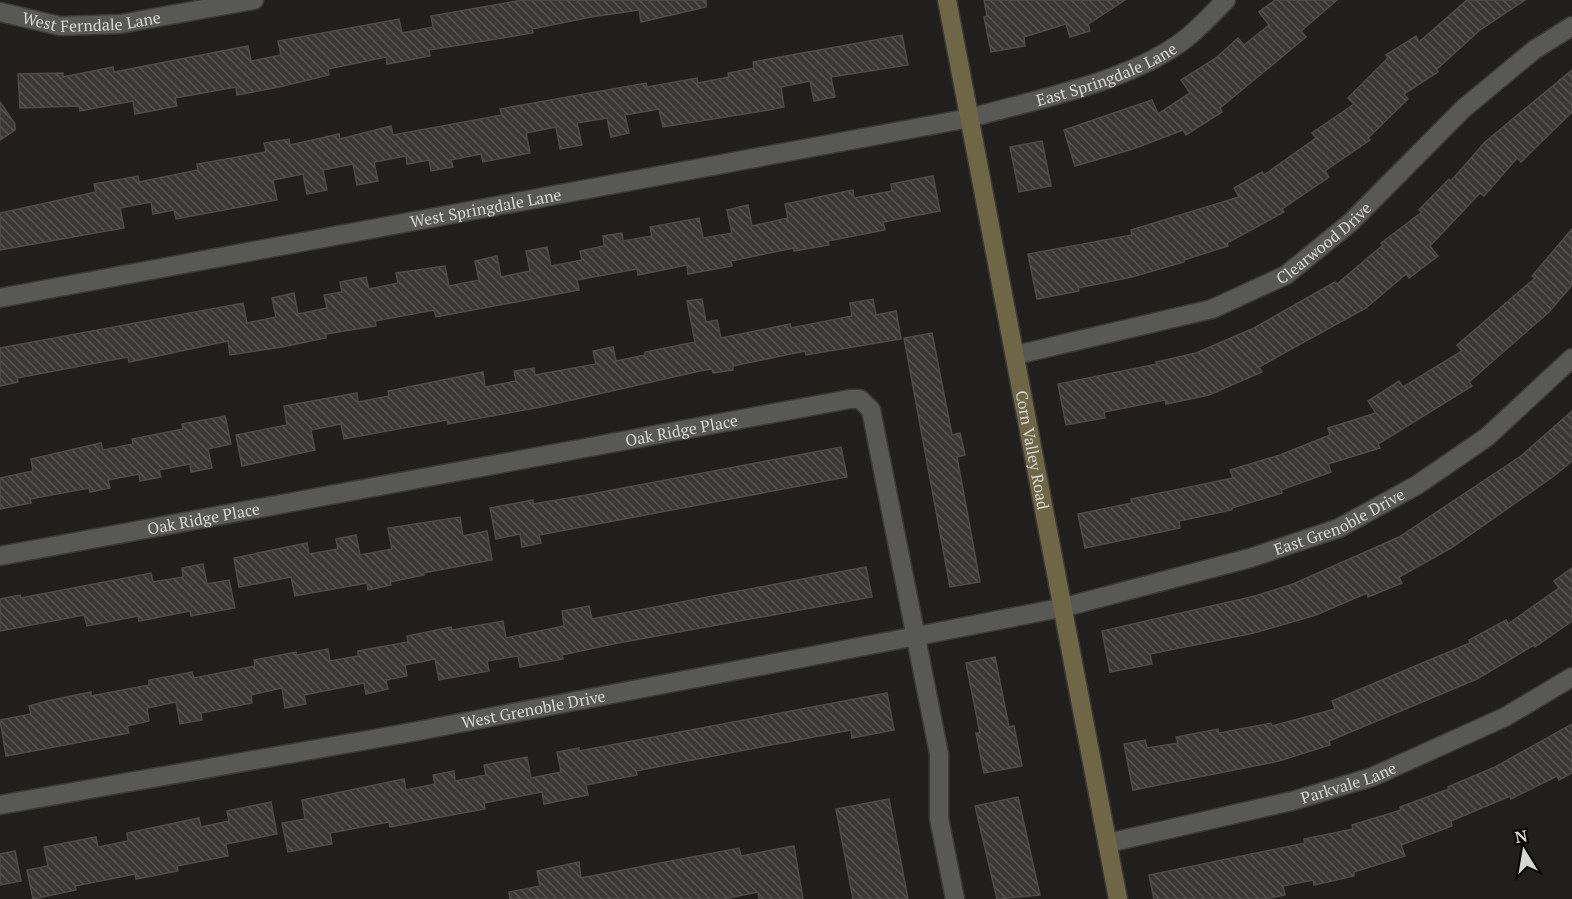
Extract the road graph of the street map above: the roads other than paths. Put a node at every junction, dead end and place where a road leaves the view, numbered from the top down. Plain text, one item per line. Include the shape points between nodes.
1 (254, 0) edge
2 (947, 0) edge
3 (1226, 0) edge
4 (0, 12) edge
5 (1572, 26) edge
6 (970, 118) junction
7 (0, 298) edge
8 (1016, 354) junction
9 (1572, 358) edge
10 (0, 556) edge
11 (1065, 607) junction
12 (917, 636) junction
13 (1572, 677) edge
14 (0, 805) edge
15 (1108, 843) junction
16 (955, 899) edge
17 (1118, 899) edge

1 - 4 street, West Ferndale Lane via 120,24 60,26
2 - 6 main road, Corn Valley Road
3 - 6 street, East Springdale Lane via 1188,37 1106,80
5 - 8 street, Clearwood Drive via 1534,50 1463,109 1350,223 1286,275 1212,309
6 - 7 street, West Springdale Lane
6 - 8 main road, Corn Valley Road
8 - 11 main road, Corn Valley Road
9 - 11 street, East Grenoble Drive via 1487,437 1417,485 1339,528 1250,558
10 - 12 street, Oak Ridge Place via 860,399 871,410
11 - 12 street, West Grenoble Drive
11 - 15 main road, Corn Valley Road
12 - 14 street, West Grenoble Drive
12 - 16 street, Oak Ridge Place via 939,754 939,818
13 - 15 street, Parkvale Lane via 1504,717 1372,777 1292,801
15 - 17 main road, Corn Valley Road

